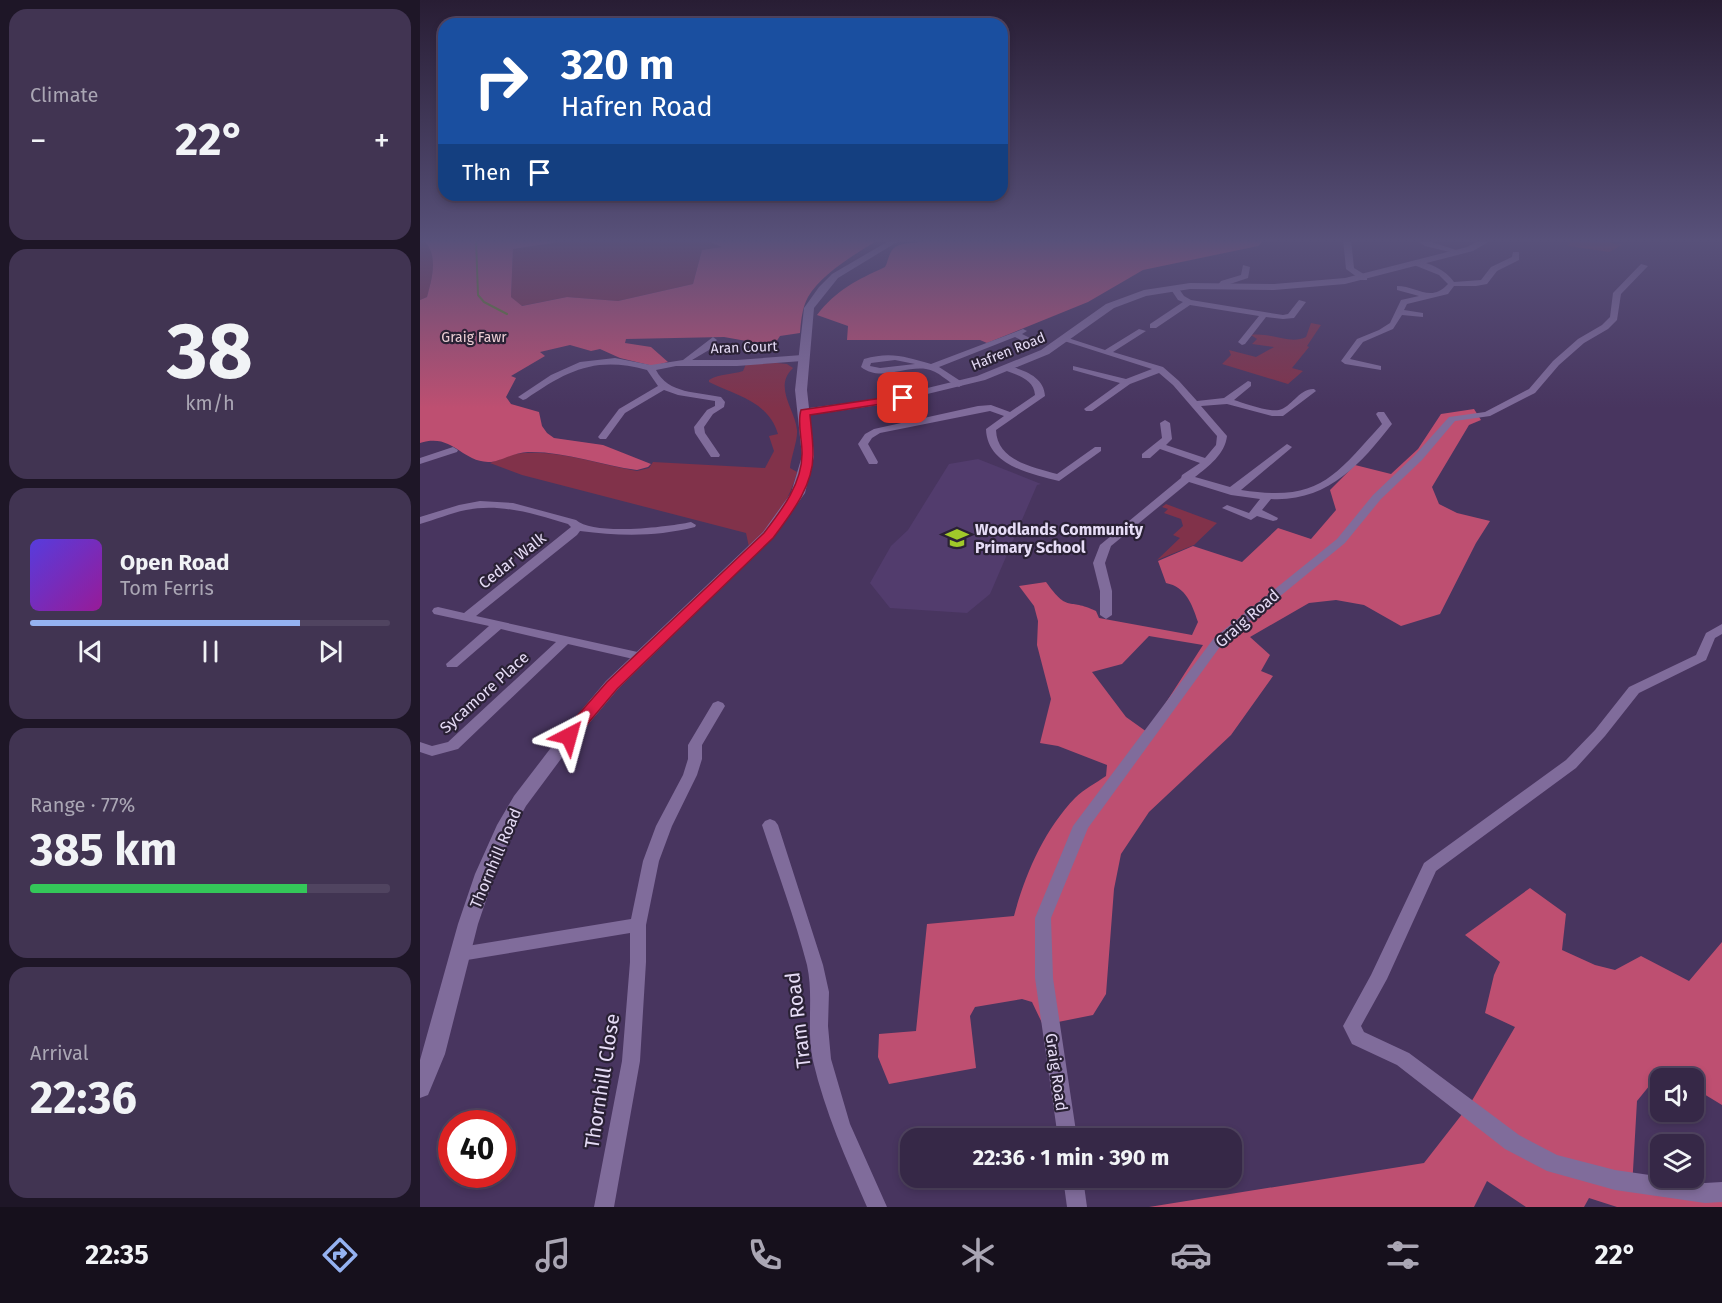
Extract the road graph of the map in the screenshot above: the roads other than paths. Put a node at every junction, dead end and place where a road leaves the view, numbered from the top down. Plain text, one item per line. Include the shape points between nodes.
1 (818, 295) edge
2 (1137, 295) edge
3 (1179, 295) edge
4 (1617, 295) edge
5 (1428, 296) edge
6 (1302, 302) dead end
7 (1189, 303) junction
8 (1399, 312) junction
9 (1264, 314) junction
10 (1420, 315) dead end
11 (1153, 326) dead end
12 (1142, 331) dead end
13 (713, 340) dead end
14 (1065, 340) junction
15 (1242, 342) dead end
16 (1035, 344) dead end
17 (1107, 352) junction
18 (802, 358) junction
19 (686, 362) junction
20 (927, 366) junction
21 (651, 368) junction
22 (1007, 368) junction
23 (1076, 368) dead end
24 (1378, 368) dead end
25 (1160, 369) junction
26 (1127, 382) junction
27 (959, 384) junction
28 (1248, 384) dead end
29 (662, 387) junction
30 (1311, 391) dead end
31 (523, 397) dead end
32 (1227, 401) junction
33 (1196, 404) junction
34 (1089, 409) dead end
35 (804, 412) junction
36 (1272, 413) junction
37 (1381, 414) dead end
38 (1010, 415) junction
39 (1165, 423) dead end
40 (1262, 423) dead end
41 (603, 437) dead end
42 (1160, 446) junction
43 (1287, 447) dead end
44 (1098, 449) dead end
45 (453, 450) dead end
46 (715, 455) dead end
47 (1146, 456) dead end
48 (420, 461) edge
49 (873, 462) dead end
50 (1207, 462) junction
51 (1186, 477) junction
52 (1231, 492) junction
53 (1267, 497) junction
54 (1227, 508) dead end
55 (1256, 512) junction
56 (1273, 518) dead end
57 (420, 521) edge
58 (690, 525) dead end
59 (577, 527) junction
60 (438, 611) dead end
61 (1106, 615) dead end
62 (465, 618) junction
63 (497, 626) junction
64 (1722, 628) edge
65 (564, 641) junction
66 (642, 657) junction
67 (452, 663) dead end
68 (718, 706) dead end
69 (420, 747) edge
70 (770, 825) dead end
71 (638, 925) junction
72 (461, 954) junction
73 (420, 1087) edge
74 (1066, 1128) edge
75 (1074, 1188) edge
76 (1722, 1192) edge
77 (604, 1207) edge
78 (877, 1207) edge
79 (1077, 1207) edge

1 - 18 street, Thornhill Road via 809,308
2 - 14 street, Hafren Road via 1119,301
3 - 7 street
4 - 74 street, Graig Road via 1614,318 1556,363 1532,391 1487,414 1452,419 1341,541 1218,641 1081,826 1043,918 1044,978
5 - 8 street via 1404,302
6 - 9 street via 1291,316
7 - 9 street
7 - 11 street
8 - 10 street
8 - 24 street via 1389,327 1358,340 1345,361
9 - 15 street
12 - 17 street
13 - 19 street, Aran Court via 707,350 689,356
14 - 17 street
14 - 22 street, Hafren Road
16 - 20 street via 1019,332
17 - 25 street
18 - 19 street, Aran Court
18 - 35 street, Thornhill Road
19 - 21 street, Aran Court
20 - 20 street via 906,358 876,358 867,361 865,367 872,370
20 - 27 street
21 - 29 street
21 - 31 street, Aran Court via 591,361 554,376
22 - 27 street, Hafren Road
22 - 38 street via 1037,382 1041,388 1040,396 1031,404
23 - 26 street
25 - 26 street
25 - 33 street
26 - 34 street
27 - 35 street, Hafren Road via 886,401
28 - 32 street
29 - 41 street via 622,411
29 - 46 street via 718,399 719,407 699,427
30 - 36 street via 1283,413
32 - 33 street
32 - 36 street
33 - 50 street via 1222,436 1221,446
35 - 66 street, Thornhill Road via 808,456 798,493 786,513
36 - 40 street
37 - 53 street via 1387,424 1328,483 1312,491
38 - 44 street via 991,429 991,443 1008,459 1035,470 1059,478
38 - 49 street via 978,408 877,431 863,444
39 - 42 street via 1167,439
42 - 47 street
42 - 50 street
43 - 52 street
45 - 48 street
50 - 51 street
51 - 52 street
51 - 61 street via 1106,544 1099,563 1106,591
52 - 53 street
53 - 55 street
54 - 55 street via 1251,517
55 - 56 street
57 - 59 street, Cedar Walk via 474,504 499,503 572,522
58 - 59 street, Cedar Walk via 659,533 626,535
59 - 62 street, Cedar Walk
60 - 62 street, Sycamore Place
62 - 63 street, Sycamore Place
63 - 65 street, Sycamore Place
63 - 67 street
64 - 76 street via 1710,636 1701,657 1634,690 1571,764 1430,867 1352,1026 1358,1038 1403,1059 1512,1142 1554,1164 1615,1180
65 - 66 street, Sycamore Place
65 - 69 street, Sycamore Place via 453,746 432,751
66 - 72 street, Thornhill Road via 592,707 520,801 485,874
68 - 71 street, Thornhill Close via 695,745 690,775 651,861
70 - 78 street, Tram Road via 815,965 822,1059 841,1125
71 - 72 street
71 - 77 street, Thornhill Close via 631,1061
72 - 73 street, Thornhill Road via 434,1054
75 - 79 street

